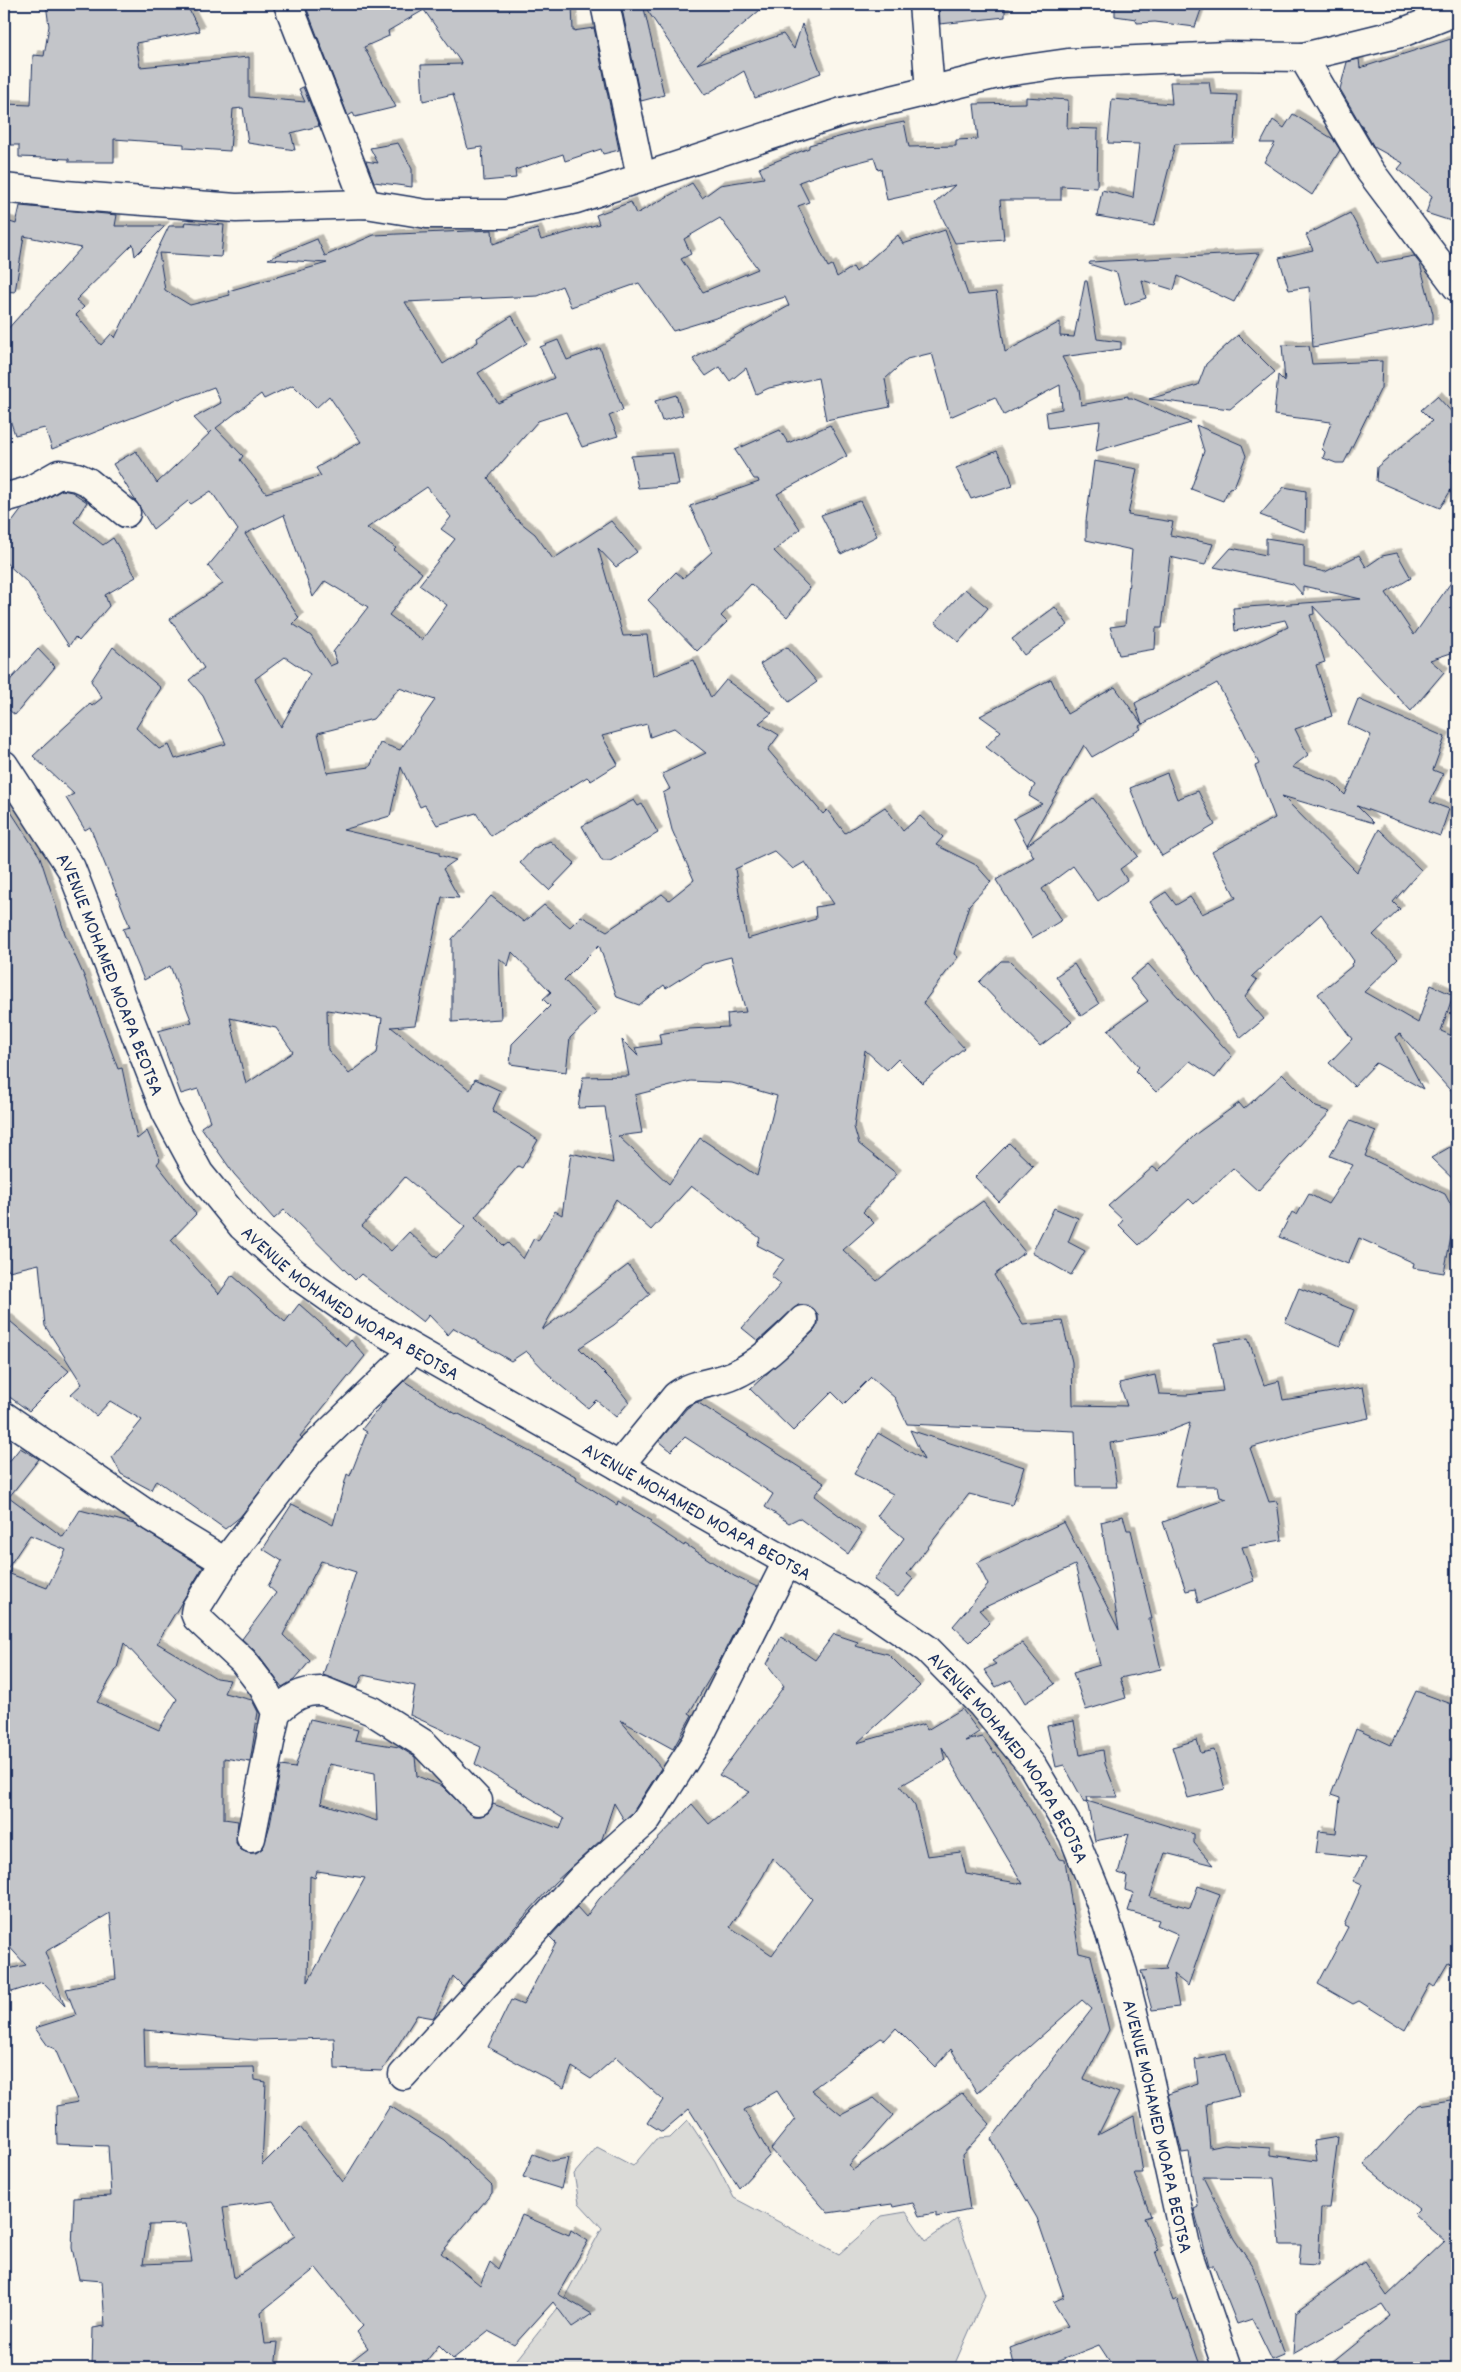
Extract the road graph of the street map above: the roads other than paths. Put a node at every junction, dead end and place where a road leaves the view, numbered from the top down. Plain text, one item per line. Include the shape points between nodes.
1 (288, 4) edge
2 (605, 4) edge
3 (923, 4) edge
4 (1457, 12) edge
5 (1303, 57) junction
6 (930, 91) junction
7 (641, 177) junction
8 (4, 188) edge
9 (366, 204) junction
10 (1457, 287) edge
11 (4, 498) edge
12 (126, 513) dead end
13 (4, 765) edge
14 (803, 1320) dead end
15 (413, 1350) junction
16 (4, 1416) edge
17 (619, 1466) junction
18 (224, 1562) junction
19 (788, 1562) junction
20 (276, 1712) junction
21 (478, 1801) dead end
22 (251, 1838) dead end
23 (404, 2075) dead end
24 (1227, 2368) edge

1 - 9 street
2 - 7 street
3 - 6 street
4 - 5 street via 1401,33
5 - 6 street via 1227,56 1068,63 1006,72
5 - 10 street via 1370,171
6 - 7 street via 842,112
7 - 9 street via 576,199 506,214 427,214
8 - 9 street via 236,208
11 - 12 street via 29,490 59,474 88,482
13 - 15 street, AVENUE MOHAMED MOAPA BEOTSA via 71,868 166,1112 199,1173 242,1226 294,1273 352,1314
14 - 17 street via 785,1339 750,1366 713,1383 686,1388
15 - 17 street, AVENUE MOHAMED MOAPA BEOTSA
15 - 18 street via 309,1452
16 - 18 street via 151,1517
17 - 19 street, AVENUE MOHAMED MOAPA BEOTSA
18 - 20 street via 195,1613 244,1661
19 - 23 street via 696,1743 645,1822 584,1877
19 - 24 street, AVENUE MOHAMED MOAPA BEOTSA via 858,1602 927,1648 982,1705 1033,1767 1073,1834 1124,1973 1187,2251
20 - 21 street via 292,1697 315,1691 323,1691 372,1711 424,1744
20 - 22 street

